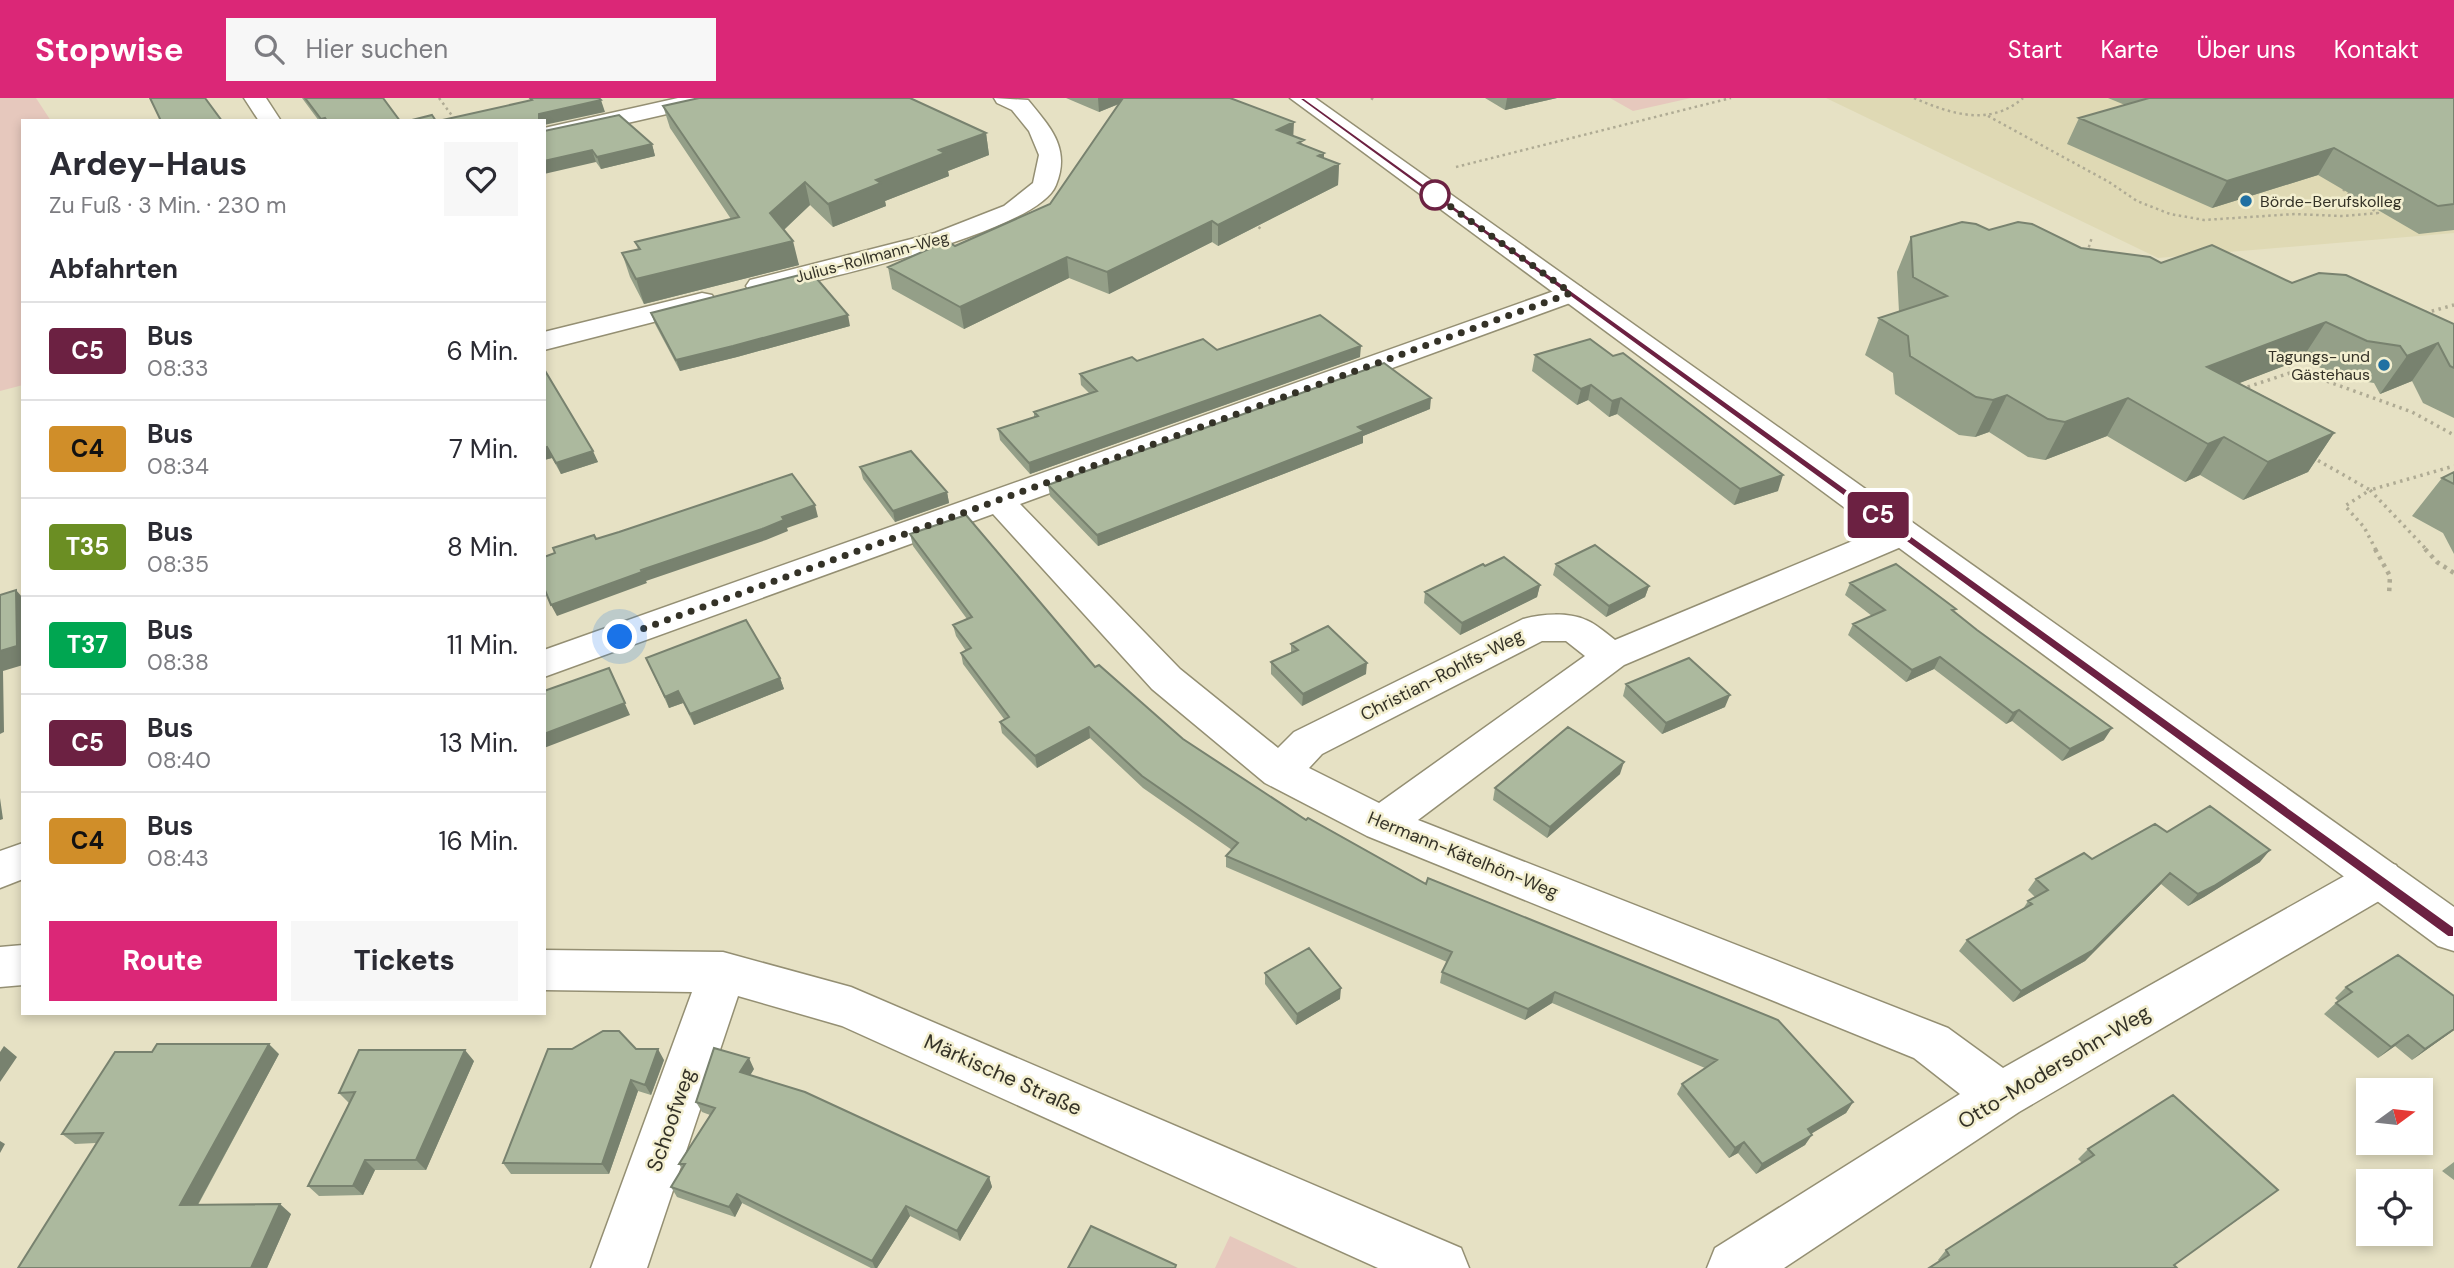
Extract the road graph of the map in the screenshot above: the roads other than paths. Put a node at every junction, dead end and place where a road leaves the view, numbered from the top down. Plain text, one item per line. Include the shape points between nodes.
1 (254, 98) edge
2 (707, 98) edge
3 (1005, 98) edge
4 (1301, 98) edge
5 (619, 107) edge
6 (269, 119) edge
7 (546, 134) edge
8 (1571, 293) junction
9 (546, 340) edge
10 (999, 500) junction
11 (1903, 533) junction
12 (1611, 656) junction
13 (546, 663) edge
14 (1280, 772) junction
15 (1381, 824) junction
16 (21, 861) edge
17 (0, 870) edge
18 (2380, 878) junction
19 (2454, 932) edge
20 (21, 965) edge
21 (0, 967) edge
22 (546, 970) edge
23 (723, 972) junction
24 (2001, 1096) junction
25 (619, 1268) edge
26 (1441, 1268) edge
27 (1735, 1268) edge

1 - 6 street
2 - 5 street
3 - 9 street, Julius-Rollmann-Weg via 1020,106 1040,129 1051,155 1044,186 1013,211 944,238
4 - 8 street
5 - 7 street
8 - 10 street
8 - 11 street
10 - 13 street
10 - 14 street, Hermann-Kätelhön-Weg via 1166,678
11 - 12 street
11 - 18 street
12 - 14 street, Christian-Rohlfs-Weg via 1574,629 1536,628 1308,743
12 - 15 street
14 - 15 street, Hermann-Kätelhön-Weg
15 - 24 street, Hermann-Kätelhön-Weg via 1931,1043
16 - 17 street
18 - 19 street
18 - 24 street, Otto-Modersohn-Weg
20 - 21 street
22 - 23 street, Märkische Straße
23 - 25 street, Schoofweg
23 - 26 street, Märkische Straße via 851,1008
24 - 27 street, Otto-Modersohn-Weg

